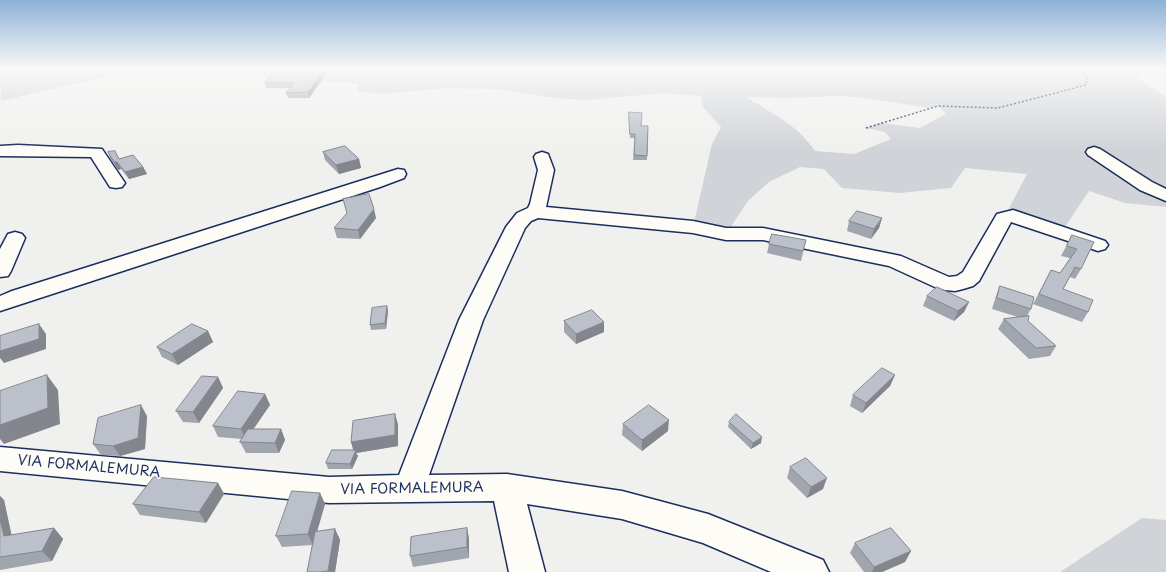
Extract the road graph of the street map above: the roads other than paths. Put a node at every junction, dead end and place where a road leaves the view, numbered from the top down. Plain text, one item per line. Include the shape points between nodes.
1 (0, 151) edge
2 (1094, 152) dead end
3 (542, 157) dead end
4 (398, 174) dead end
5 (116, 183) dead end
6 (1166, 196) edge
7 (535, 212) junction
8 (15, 238) dead end
9 (1098, 244) dead end
10 (0, 271) edge
11 (0, 304) edge
12 (0, 459) edge
13 (507, 487) junction
14 (409, 489) junction
15 (527, 572) edge
16 (811, 572) edge

1 - 5 street via 96,152
2 - 6 street
3 - 7 street via 546,170 545,182
4 - 11 street
7 - 9 street via 693,227 726,234 762,234 894,260 945,283 955,284 971,276 1004,218 1008,216
7 - 14 street via 524,217 516,227 471,320
8 - 10 street
12 - 14 street, VIA FORMALEMURA via 329,490
13 - 14 street, VIA FORMALEMURA
13 - 15 street
13 - 16 street, VIA FORMALEMURA via 622,506 708,529

